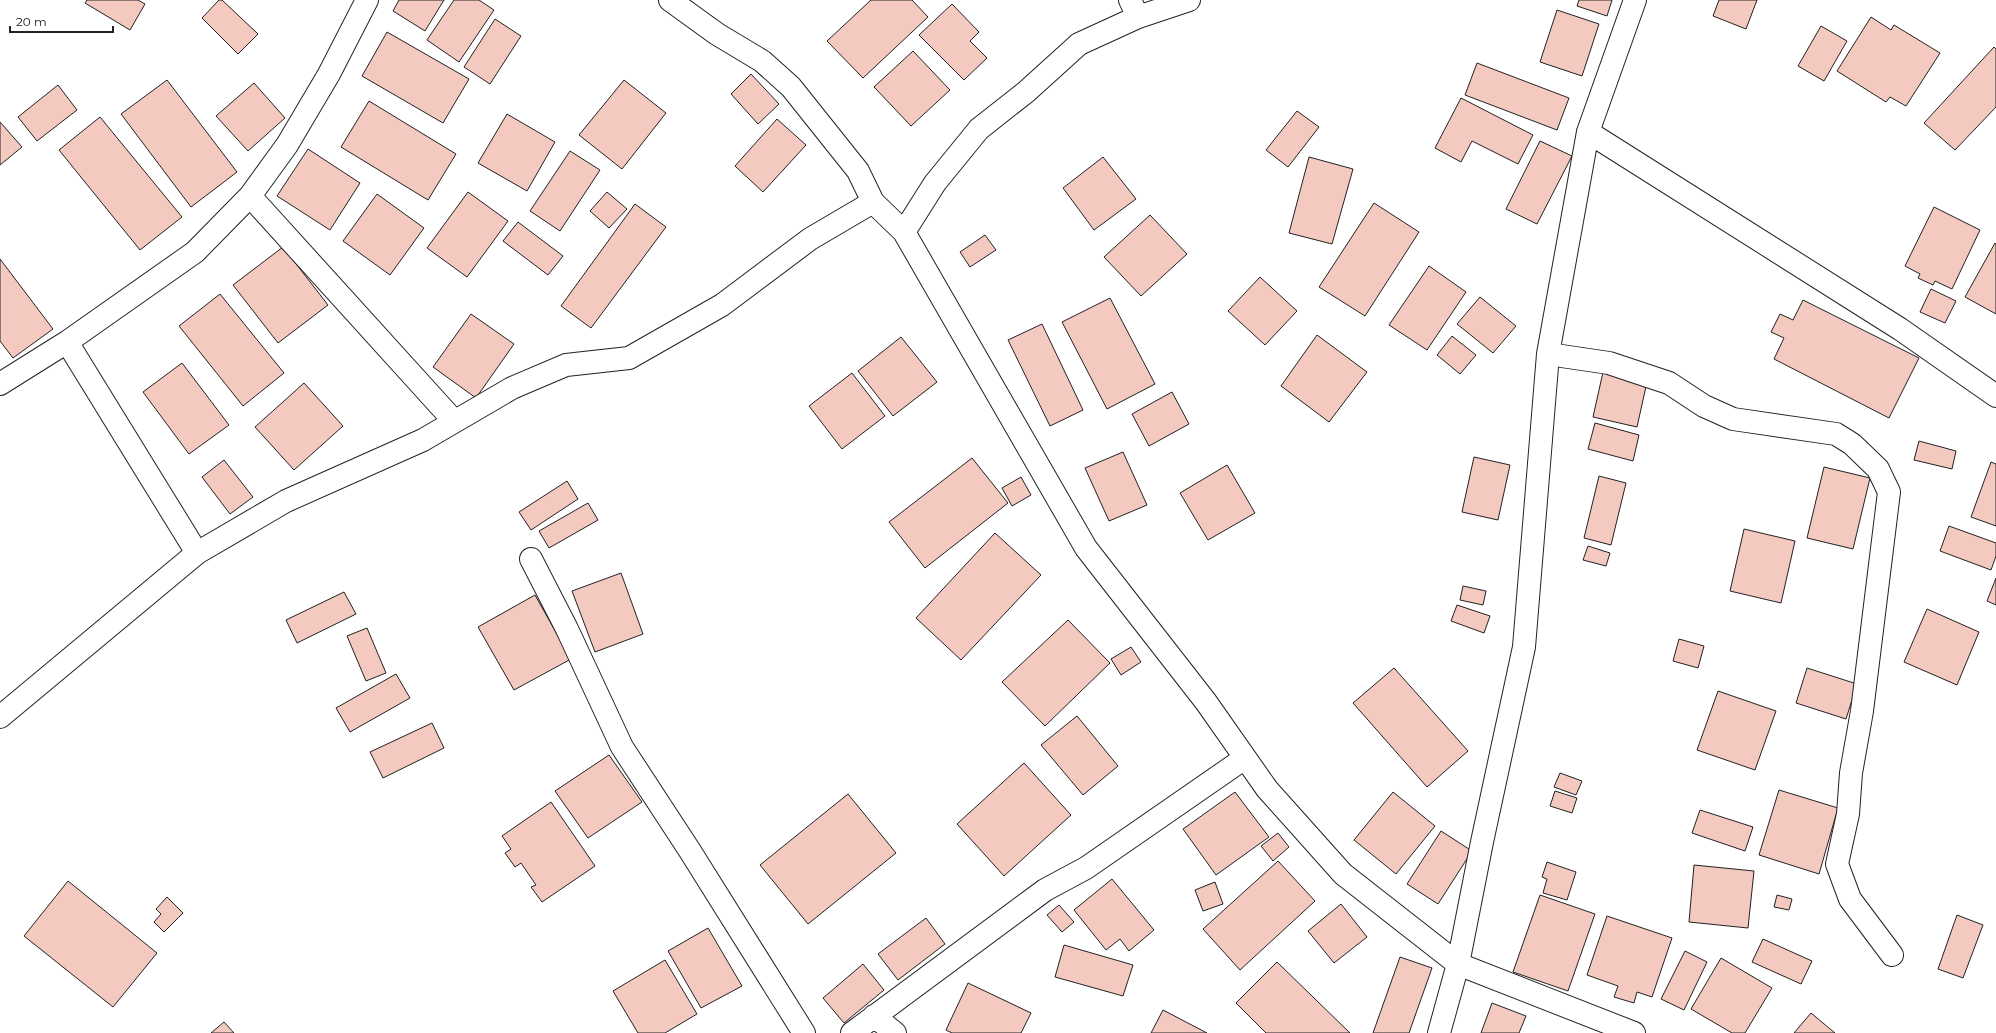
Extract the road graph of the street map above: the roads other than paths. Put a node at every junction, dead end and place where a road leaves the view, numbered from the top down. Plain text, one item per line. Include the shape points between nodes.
1 (367, 0) edge
2 (670, 0) edge
3 (1190, 0) edge
4 (1635, 0) edge
5 (1134, 8) edge
6 (1588, 132) junction
7 (250, 196) junction
8 (873, 202) junction
9 (904, 232) junction
10 (68, 342) junction
11 (1548, 354) junction
12 (0, 384) edge
13 (1996, 396) edge
14 (454, 421) junction
15 (197, 553) junction
16 (531, 559) dead end
17 (0, 717) edge
18 (1245, 758) junction
19 (1892, 956) dead end
20 (1458, 964) junction
21 (874, 1016) junction
22 (804, 1033) edge
23 (852, 1033) edge
24 (895, 1033) edge
25 (1439, 1033) edge
26 (1634, 1033) edge

1 - 7 street via 329,74 287,145
2 - 8 street via 717,34 762,61 791,87 858,171
3 - 5 street
4 - 6 street
5 - 9 street via 1079,44 1026,92 979,129 935,183
6 - 11 street
6 - 13 street via 1894,325
7 - 10 street via 195,252
7 - 14 street
8 - 9 street
8 - 14 street via 810,239 722,305 629,358 566,365 512,388
9 - 18 street via 1086,548 1206,702
10 - 12 street
10 - 15 street
11 - 19 street via 1609,363 1669,383 1704,406 1733,419 1836,434 1852,444 1878,469 1889,492 1862,712 1851,773 1848,814 1837,864 1850,899
11 - 20 street via 1524,647
14 - 15 street via 424,440 286,501
15 - 17 street
16 - 22 street via 622,747
18 - 20 street via 1267,789 1343,874
18 - 21 street via 1086,868 1045,890
20 - 25 street
20 - 26 street
21 - 23 street
21 - 24 street

